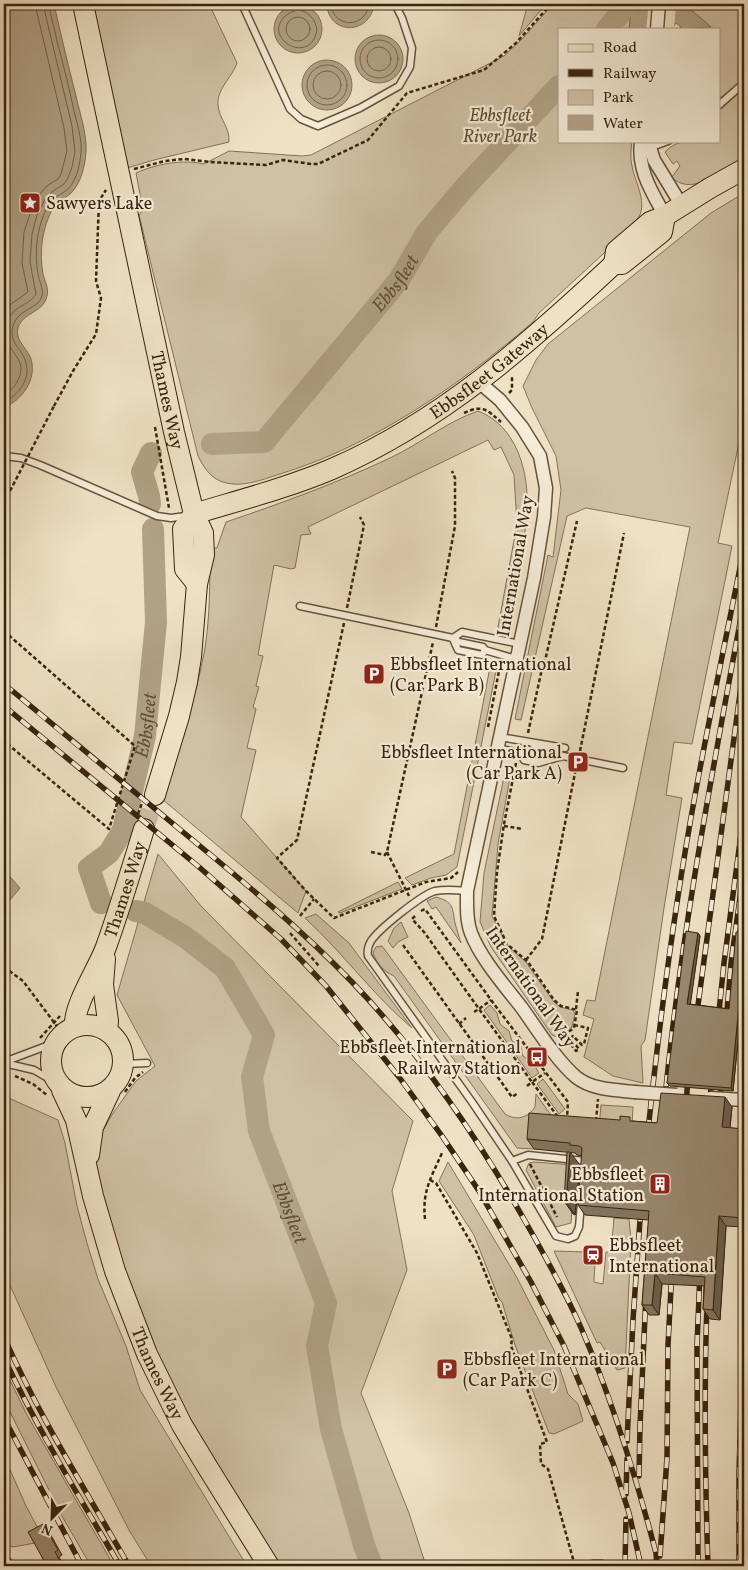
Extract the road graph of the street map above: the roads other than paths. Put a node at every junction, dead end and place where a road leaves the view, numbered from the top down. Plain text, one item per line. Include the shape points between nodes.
1 (83, 4) edge
2 (242, 4) edge
3 (395, 4) edge
4 (659, 4) edge
5 (657, 28) edge
6 (744, 83) edge
7 (720, 104) edge
8 (646, 143) edge
9 (744, 169) edge
10 (674, 211) junction
11 (480, 382) junction
12 (4, 456) edge
13 (194, 514) junction
14 (300, 606) dead end
15 (453, 638) junction
16 (520, 644) junction
17 (516, 659) junction
18 (498, 742) junction
19 (530, 743) junction
20 (565, 748) dead end
21 (520, 753) junction
22 (559, 756) junction
23 (547, 759) junction
24 (623, 768) dead end
25 (149, 796) tunnel mouth
26 (141, 823) tunnel mouth
27 (467, 891) junction
28 (105, 950) junction
29 (58, 1029) junction
30 (107, 1031) junction
31 (4, 1063) edge
32 (147, 1063) dead end
33 (123, 1064) junction
34 (54, 1091) junction
35 (110, 1091) junction
36 (744, 1100) edge
37 (512, 1161) junction
38 (86, 1164) junction
39 (584, 1170) edge
40 (582, 1199) edge
41 (4, 1562) edge
42 (8, 1566) edge
43 (269, 1566) edge

1 - 13 main road, Thames Way
2 - 3 lane via 290,109 301,119 318,126 399,86 410,67 412,48
4 - 5 street
6 - 7 lane
8 - 10 street
8 - 10 street via 640,158 643,174
9 - 10 main road
10 - 11 main road, Ebbsfleet Gateway via 650,222 616,251 614,264
11 - 13 main road, Ebbsfleet Gateway via 381,445 332,469 286,487
11 - 16 street, International Way via 522,427 540,456 546,488 536,568
12 - 13 lane via 40,465 154,515 171,518
13 - 25 main road via 183,529 185,569 197,584 191,657 179,716
14 - 15 lane
15 - 16 lane via 462,632
15 - 17 lane
16 - 17 street, International Way
17 - 18 street, International Way
18 - 19 lane
18 - 21 lane
18 - 27 street, International Way
19 - 20 lane
19 - 22 lane
21 - 23 lane
21 - 23 lane via 524,760 538,763
22 - 23 lane
22 - 24 lane
26 - 28 main road, Thames Way
27 - 36 street, International Way, bridge via 471,932 479,948 577,1078 599,1087 635,1092
27 - 37 lane via 442,890 425,896 373,939 368,946 368,956
28 - 29 main road, Thames Way via 77,1011
28 - 30 main road, Thames Way via 103,985
29 - 30 main road via 84,1024
29 - 31 lane
29 - 34 main road via 50,1060
30 - 33 main road via 116,1039
31 - 34 lane via 34,1070
32 - 33 lane
33 - 35 main road
34 - 35 main road via 88,1098
34 - 38 main road, Thames Way via 76,1120
35 - 38 main road, Thames Way via 93,1127
37 - 39 lane via 528,1155 576,1159 585,1161
37 - 40 lane via 558,1237 568,1239 577,1233
38 - 43 main road, Thames Way via 112,1263 147,1354 182,1425
41 - 42 street

